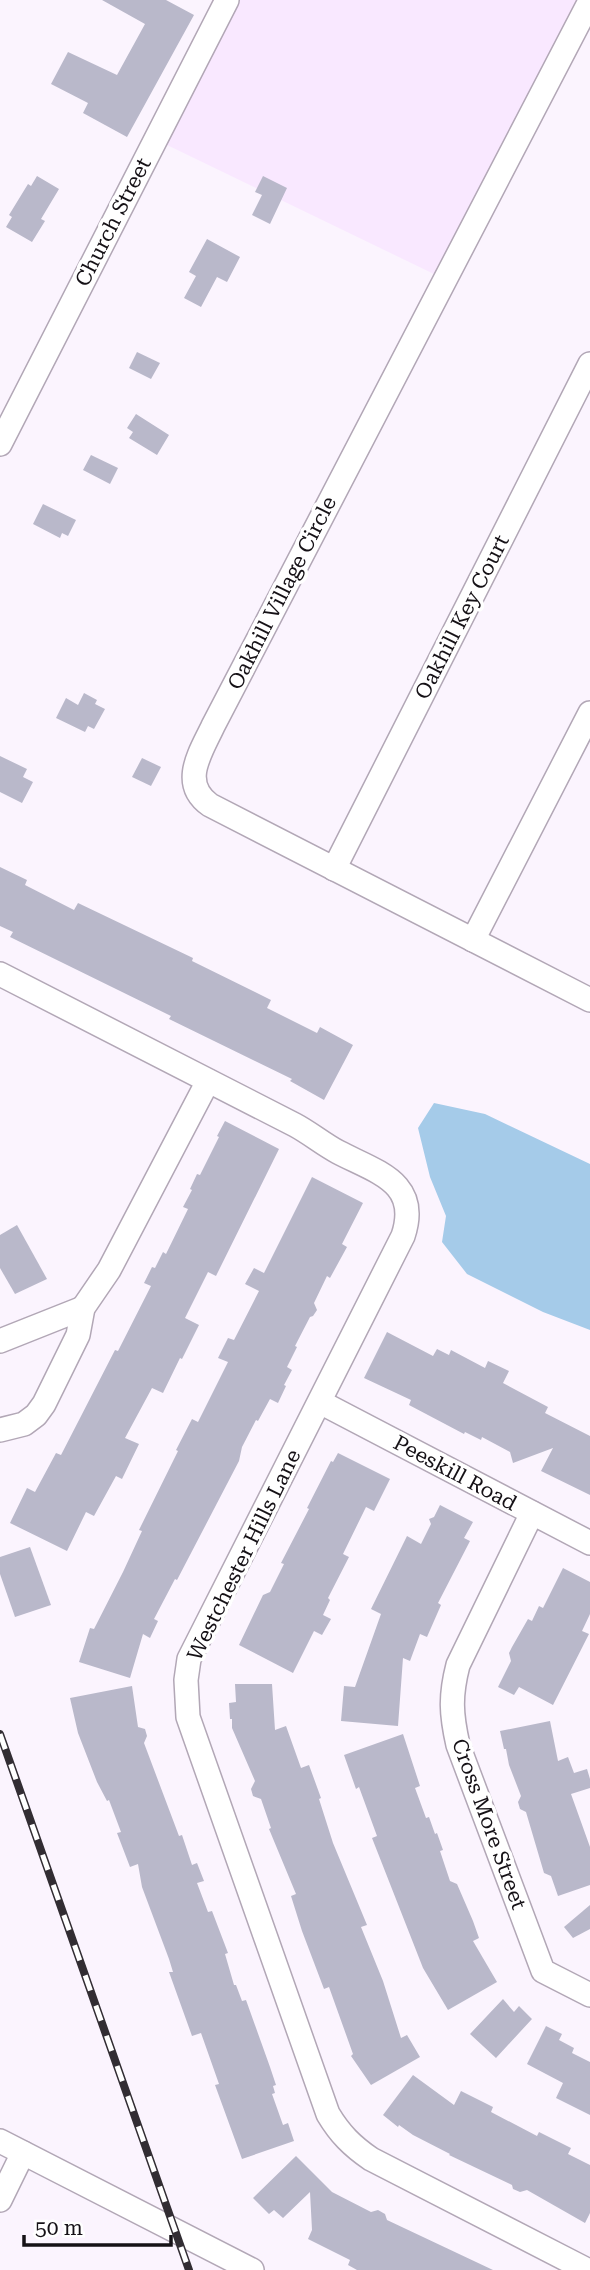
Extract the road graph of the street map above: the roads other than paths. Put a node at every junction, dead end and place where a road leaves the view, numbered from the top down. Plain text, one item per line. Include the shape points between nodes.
1 (227, 0) edge
2 (590, 1) edge
3 (590, 364) edge
4 (0, 444) edge
5 (590, 713) edge
6 (334, 870) junction
7 (473, 940) junction
8 (0, 974) edge
9 (590, 1000) edge
10 (208, 1081) junction
11 (83, 1308) junction
12 (0, 1340) edge
13 (320, 1402) junction
14 (0, 1430) edge
15 (532, 1513) junction
16 (590, 1542) edge
17 (590, 1995) edge
18 (0, 2141) edge
19 (23, 2153) junction
20 (0, 2200) edge
21 (252, 2270) edge
22 (587, 2270) edge

1 - 4 street, Church Street
2 - 6 street, Oakhill Village Circle via 219,713 194,770 201,798
3 - 6 street, Oakhill Key Court
5 - 7 street
6 - 7 street, Oakhill Village Circle
7 - 9 street, Oakhill Village Circle
8 - 10 street, Westchester Hills Lane
10 - 11 street via 109,1270
10 - 13 street, Westchester Hills Lane via 390,1178 408,1207 403,1236
11 - 12 street
11 - 14 street via 79,1335 44,1404 24,1424
13 - 15 street, Peeskill Road
13 - 22 street, Westchester Hills Lane via 189,1659 186,1697 193,1733 328,2114 337,2128 371,2159
15 - 16 street, Peeskill Road
15 - 17 street, Cross More Street via 458,1665 452,1715 458,1745 543,1970
18 - 19 street
19 - 20 street
19 - 21 street

